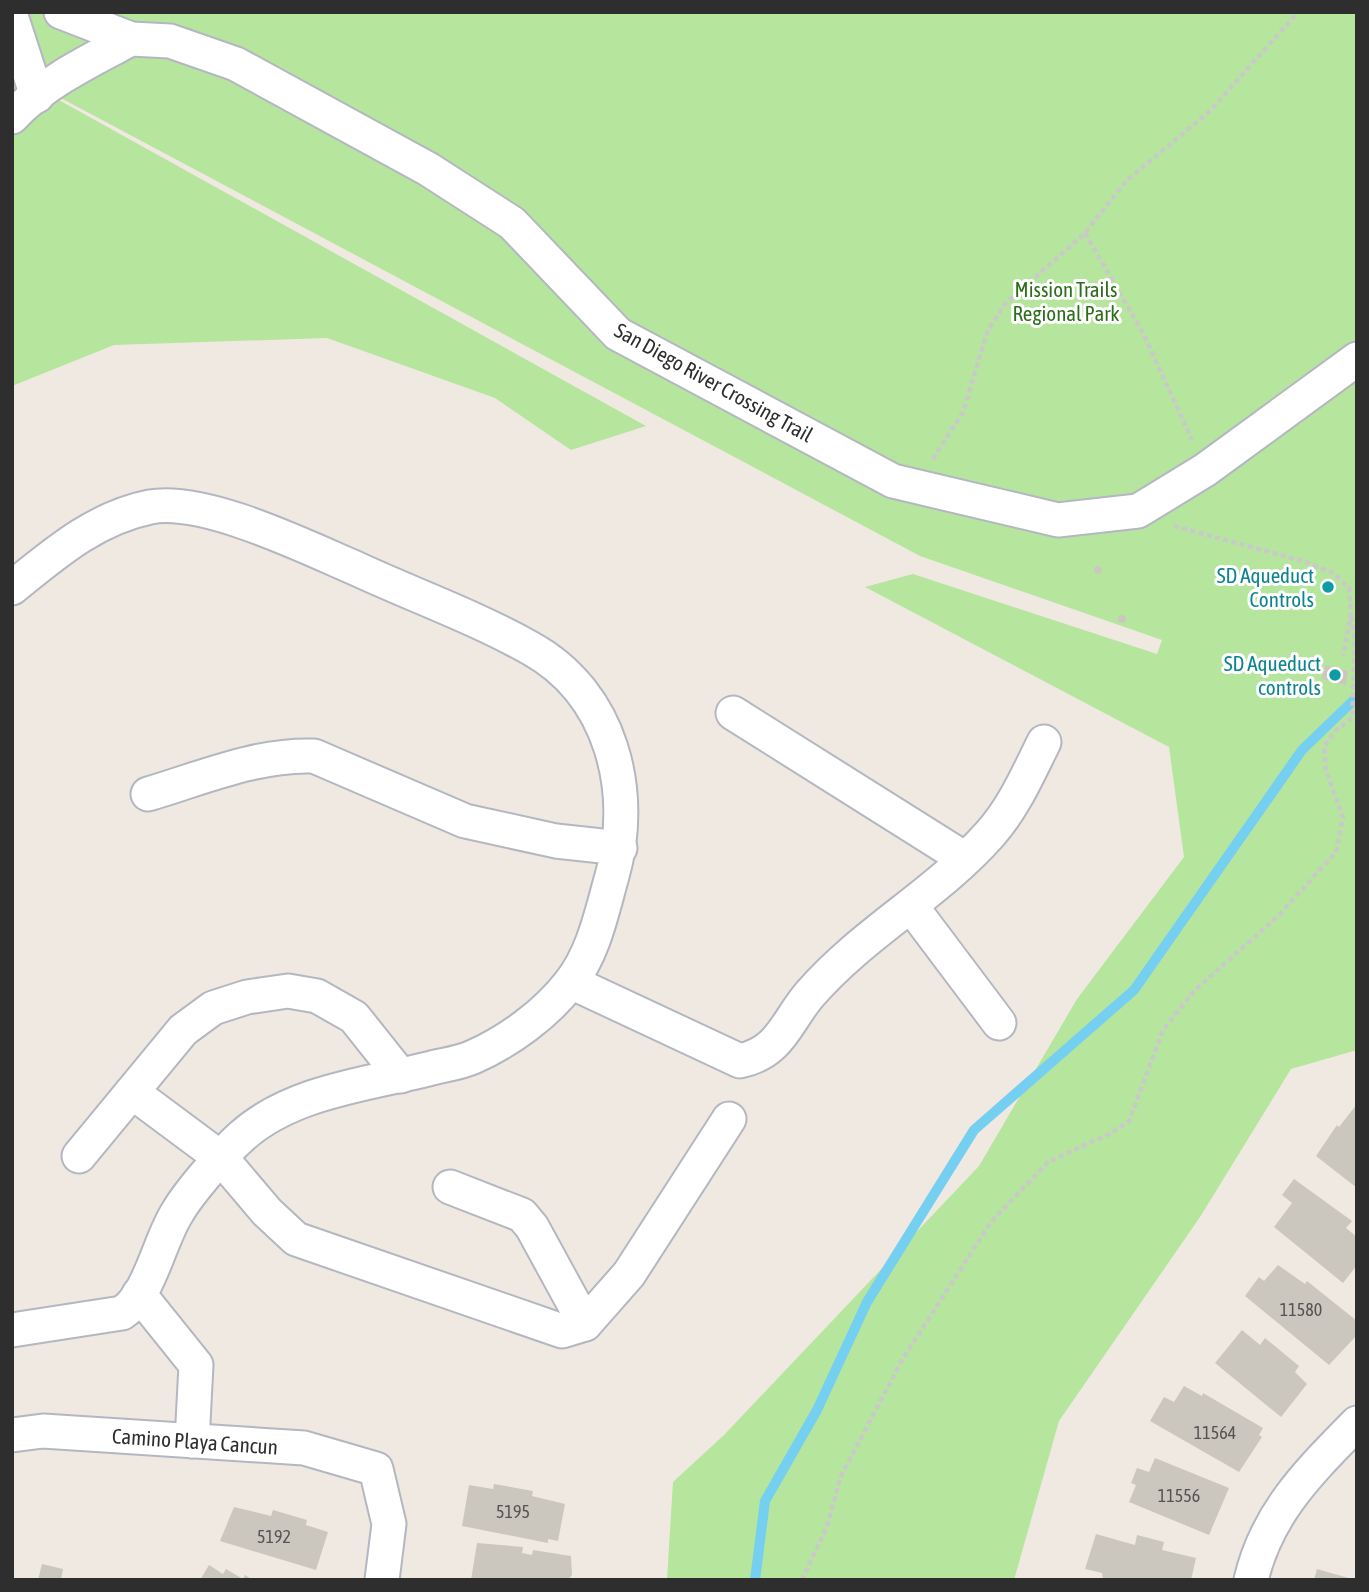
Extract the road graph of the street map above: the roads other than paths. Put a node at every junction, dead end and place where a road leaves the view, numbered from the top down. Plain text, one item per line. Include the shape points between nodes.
1 (61, 12) edge
2 (12, 19) edge
3 (131, 39) junction
4 (25, 106) edge
5 (1357, 359) edge
6 (12, 589) edge
7 (733, 713) dead end
8 (1044, 742) dead end
9 (148, 794) dead end
10 (620, 848) junction
11 (965, 859) junction
12 (911, 906) junction
13 (571, 982) junction
14 (999, 1023) dead end
15 (401, 1076) junction
16 (131, 1092) junction
17 (729, 1119) dead end
18 (79, 1156) dead end
19 (222, 1159) junction
20 (450, 1187) dead end
21 (139, 1294) junction
22 (585, 1324) junction
23 (12, 1330) edge
24 (1357, 1423) edge
25 (12, 1435) edge
26 (191, 1441) junction
27 (382, 1580) edge
28 (1251, 1580) edge

1 - 3 street, San Diego River Crossing Trail
2 - 4 street
3 - 4 street via 87,62
3 - 5 street, San Diego River Crossing Trail via 170,41 236,64 428,169 512,223 618,334 893,481 1058,520 1138,511 1205,470
6 - 10 street via 68,542 103,523 152,507 222,514 341,562 533,649 564,673 590,703 611,744 623,796
7 - 11 street
8 - 11 street via 1013,805
9 - 10 street via 258,761 314,756 465,821 556,841
10 - 13 street via 589,950
11 - 12 street
12 - 13 street via 856,947 810,995 772,1049 750,1059 740,1061
12 - 14 street
13 - 15 street via 524,1028 471,1058
15 - 16 street via 354,1017 317,996 288,991 213,1008 183,1030
15 - 19 street via 314,1098 271,1115 241,1137
16 - 18 street
16 - 19 street
17 - 22 street via 629,1274
19 - 21 street via 177,1212
19 - 22 street via 296,1239 551,1329 562,1331
20 - 22 street via 522,1215
21 - 23 street via 122,1313
21 - 26 street via 196,1365
24 - 28 street via 1293,1489 1256,1556
25 - 26 street, Camino Playa Cancun via 43,1431
26 - 27 street, Camino Playa Cancun via 304,1448 376,1469 389,1524

